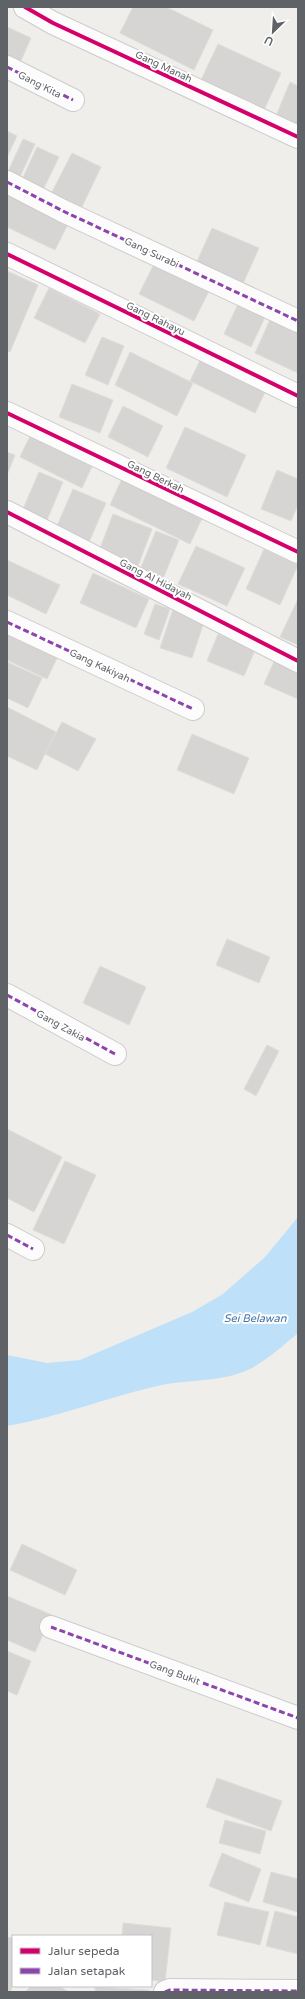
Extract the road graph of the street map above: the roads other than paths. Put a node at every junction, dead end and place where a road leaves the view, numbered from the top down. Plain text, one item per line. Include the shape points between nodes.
1 (25, 7) edge
2 (7, 67) edge
3 (72, 100) dead end
4 (298, 138) edge
5 (7, 182) edge
6 (7, 254) edge
7 (298, 321) edge
8 (298, 396) edge
9 (7, 413) edge
10 (7, 512) edge
11 (298, 552) edge
12 (7, 622) edge
13 (298, 660) edge
14 (193, 709) dead end
15 (7, 995) edge
16 (115, 1054) dead end
17 (7, 1235) edge
18 (32, 1249) dead end
19 (51, 1627) dead end
20 (298, 1718) edge
21 (298, 1991) edge
22 (165, 1992) edge

1 - 4 street, Gang Manah via 53,23
2 - 3 street, Gang Kita
5 - 7 street, Gang Surabi via 63,211
6 - 8 street, Gang Rahayu
9 - 11 street, Gang Berkah
10 - 13 street, Gang Al Hidayah
12 - 14 street, Gang Kakiyah
15 - 16 street, Gang Zakia
17 - 18 street
19 - 20 street, Gang Bukit
21 - 22 street

